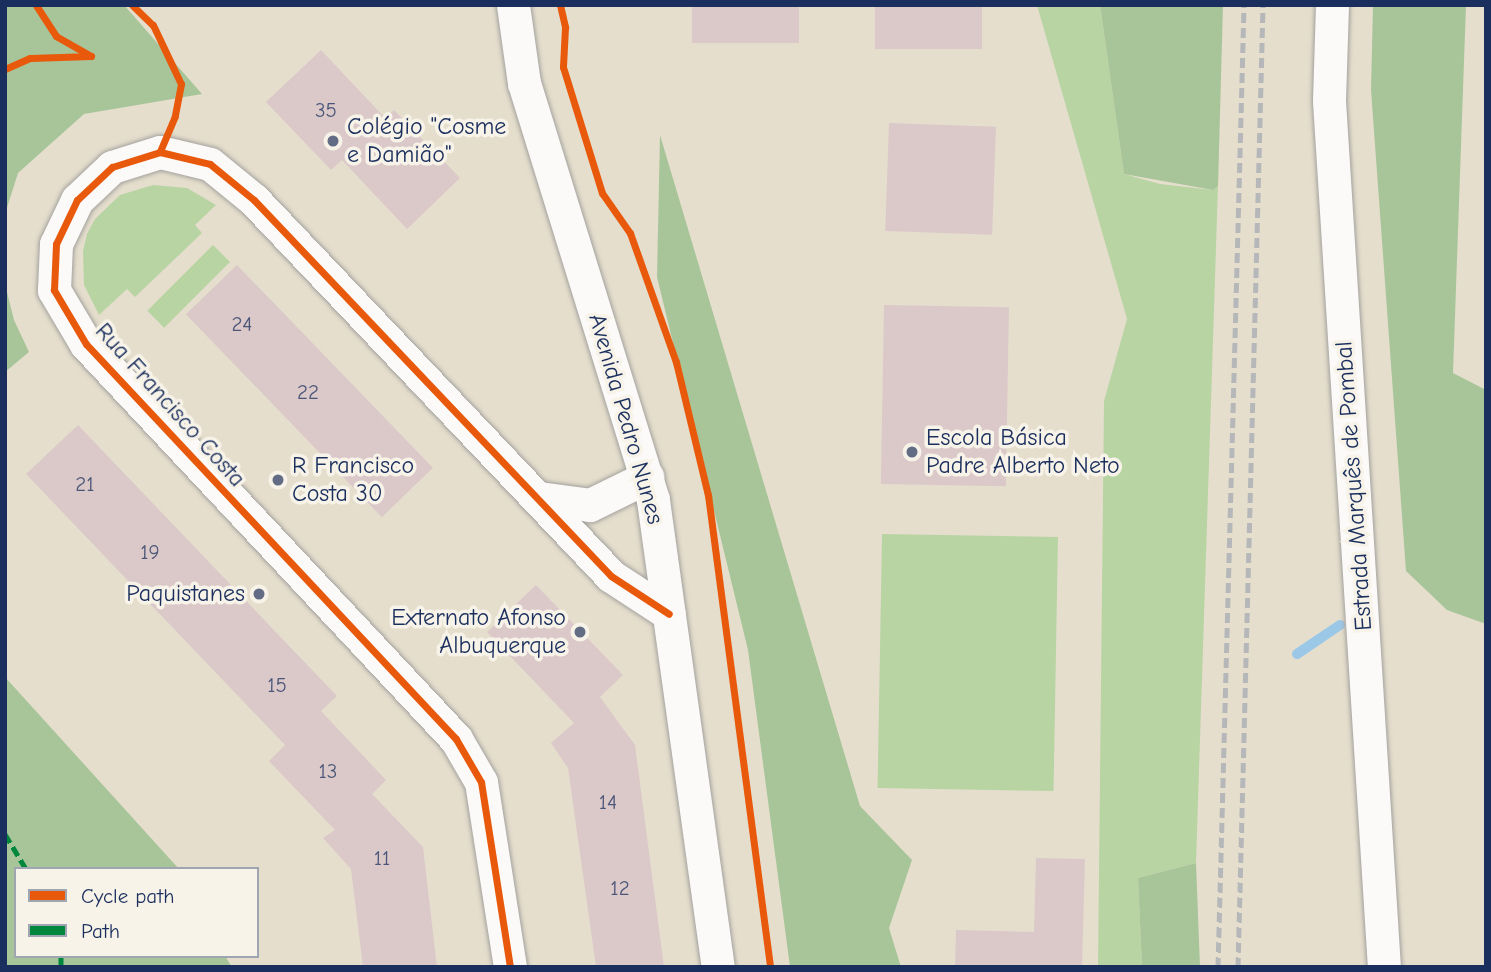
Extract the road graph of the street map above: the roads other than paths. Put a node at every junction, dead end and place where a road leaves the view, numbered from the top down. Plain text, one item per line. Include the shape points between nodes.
1 (513, 5) edge
2 (1332, 5) edge
3 (647, 477) junction
4 (539, 498) junction
5 (670, 614) junction
6 (510, 967) edge
7 (718, 967) edge
8 (1384, 967) edge

1 - 3 street, Avenida Pedro Nunes via 524,83
2 - 8 street, Estrada Marquês de Pombal via 1329,101
3 - 4 street via 590,505
3 - 5 street, Avenida Pedro Nunes
4 - 5 street, Rua Francisco Costa via 611,576
4 - 6 street, Rua Francisco Costa via 254,200 210,164 160,152 111,167 76,200 56,244 54,290 86,344 456,739 481,782
5 - 7 street, Avenida Pedro Nunes

